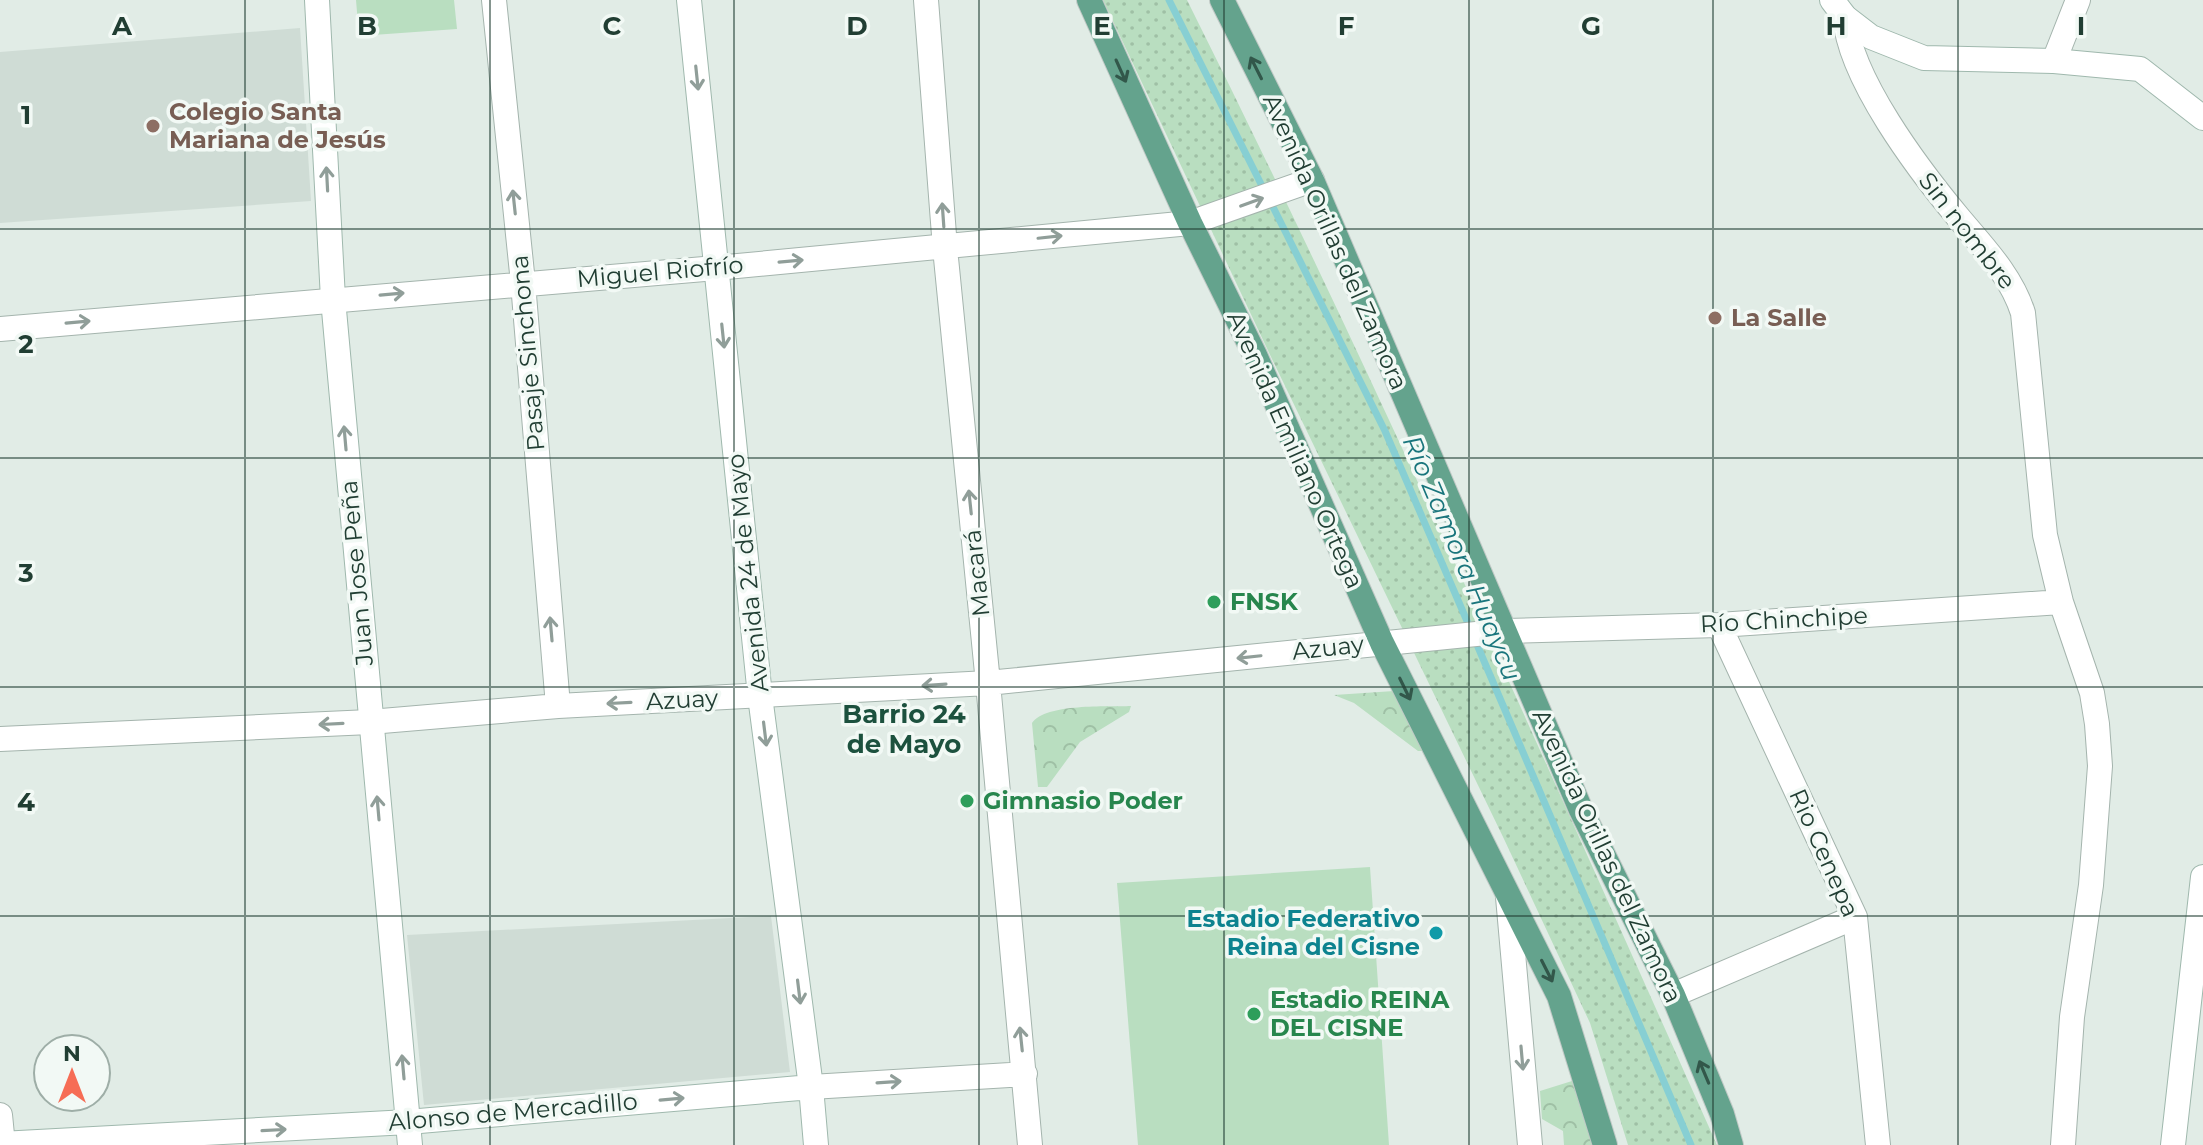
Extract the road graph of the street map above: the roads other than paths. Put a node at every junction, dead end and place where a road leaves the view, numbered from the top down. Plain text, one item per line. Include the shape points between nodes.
1 (317, 0) edge
2 (494, 0) edge
3 (689, 0) edge
4 (926, 0) edge
5 (1089, 0) edge
6 (1222, 0) edge
7 (2078, 0) edge
8 (1839, 9) edge
9 (2054, 61) junction
10 (2203, 118) edge
11 (1304, 183) junction
12 (1199, 221) junction
13 (945, 248) junction
14 (716, 268) junction
15 (523, 283) junction
16 (333, 299) junction
17 (0, 329) edge
18 (2061, 602) junction
19 (1719, 625) junction
20 (1494, 633) junction
21 (1390, 642) junction
22 (988, 683) junction
23 (760, 696) junction
24 (558, 706) junction
25 (370, 722) junction
26 (0, 739) edge
27 (2203, 877) edge
28 (1508, 897) junction
29 (1855, 917) junction
30 (1673, 995) junction
31 (1025, 1074) junction
32 (811, 1087) junction
33 (0, 1115) edge
34 (409, 1134) edge
35 (2, 1144) edge
36 (816, 1145) edge
37 (1030, 1145) edge
38 (1530, 1145) edge
39 (1605, 1145) edge
40 (1731, 1145) edge
41 (1878, 1145) edge
42 (2063, 1145) edge
43 (2173, 1145) edge

16 -> 1 street, Juan Jose Peña
15 -> 2 street, Pasaje Sinchona
3 -> 14 street, Avenida 24 de Mayo
13 -> 4 street, Macará
5 -> 12 main road, Avenida Emiliano Ortega
11 -> 6 main road, Avenida Orillas del Zamora
7 - 9 street
8 - 9 street via 1871,37 1924,58
8 - 18 street, Sin nombre via 1851,52 1918,168 2017,293 2027,341 2045,535
9 - 10 street via 2140,69
12 -> 11 street, Miguel Riofrío
11 - 20 main road, Avenida Orillas del Zamora
13 -> 12 street, Miguel Riofrío
12 - 21 main road, Avenida Emiliano Ortega via 1255,355
14 -> 13 street, Miguel Riofrío
22 -> 13 street, Macará
14 - 15 street, Miguel Riofrío
14 -> 23 street, Avenida 24 de Mayo
16 -> 15 street, Miguel Riofrío
24 -> 15 street, Pasaje Sinchona
17 -> 16 street, Miguel Riofrío
25 -> 16 street, Juan Jose Peña
18 - 19 street, Río Chinchipe
18 - 42 street, Sin nombre via 2092,693 2100,766
19 - 20 street, Río Chinchipe
19 - 29 street, Rio Cenepa
20 - 21 street, Azuay
20 - 30 main road, Avenida Orillas del Zamora
21 -> 22 street, Azuay
21 -> 28 main road, Avenida Emiliano Ortega
22 -> 23 street, Azuay
31 -> 22 street, Macará
23 -> 24 street, Azuay
23 -> 32 street, Avenida 24 de Mayo
24 - 25 street, Azuay
25 -> 26 street, Azuay
34 -> 25 street, Juan Jose Peña
27 - 43 street
28 -> 38 street, Avenida Emiliano Ortega
28 -> 39 main road, Avenida Emiliano Ortega via 1559,996
29 - 30 street
29 - 41 street, Rio Cenepa
40 -> 30 main road, Avenida Orillas del Zamora
32 -> 31 street, Alonso de Mercadillo
31 - 37 street, Macará
34 -> 32 street, Alonso de Mercadillo
32 - 36 street, Avenida 24 de Mayo
33 - 35 street
35 -> 34 street, Alonso de Mercadillo

